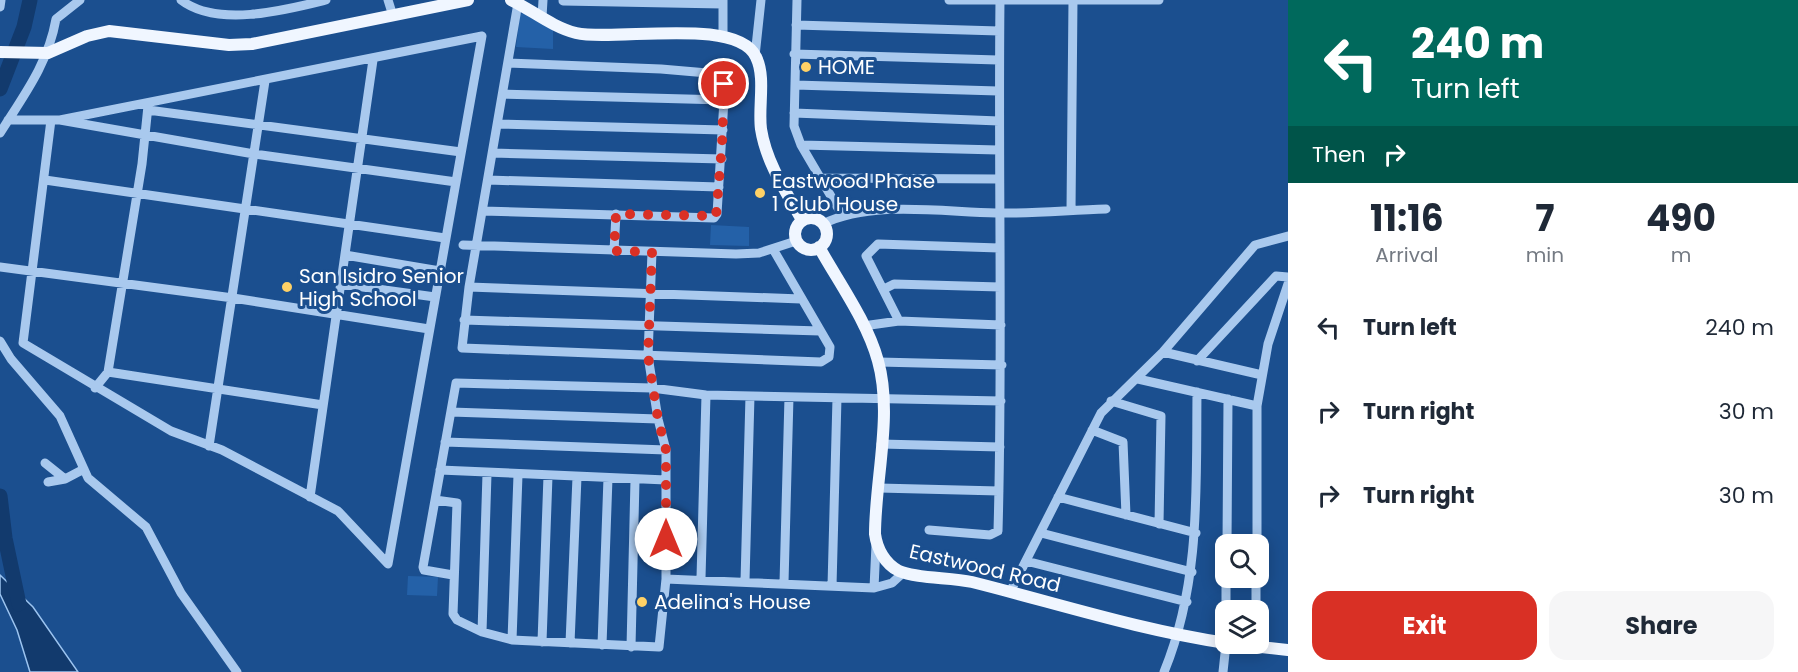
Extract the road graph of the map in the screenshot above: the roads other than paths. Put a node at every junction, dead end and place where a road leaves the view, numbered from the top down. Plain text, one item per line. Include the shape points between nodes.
1 (1, 0) edge
2 (80, 0) edge
3 (181, 0) edge
4 (327, 0) edge
5 (387, 0) edge
6 (468, 0) edge
7 (543, 0) edge
8 (761, 0) edge
9 (797, 0) edge
10 (949, 0) edge
11 (1159, 0) edge
12 (563, 1) edge
13 (574, 1) edge
14 (604, 1) edge
15 (635, 1) edge
16 (663, 1) edge
17 (1000, 1) edge
18 (1073, 1) edge
19 (514, 2) edge
20 (691, 2) edge
21 (723, 2) edge
22 (0, 8) edge
23 (393, 16) junction
24 (542, 17) junction
25 (796, 25) junction
26 (999, 31) junction
27 (723, 37) junction
28 (0, 52) edge
29 (44, 53) junction
30 (794, 54) junction
31 (756, 56) junction
32 (373, 60) junction
33 (998, 60) junction
34 (508, 63) junction
35 (265, 81) junction
36 (795, 85) junction
37 (998, 91) junction
38 (503, 94) junction
39 (724, 100) junction
40 (148, 107) junction
41 (794, 112) junction
42 (8, 120) junction
43 (55, 120) junction
44 (999, 121) junction
45 (498, 124) junction
46 (258, 125) junction
47 (723, 130) junction
48 (0, 133) edge
49 (145, 136) junction
50 (362, 139) junction
51 (801, 145) junction
52 (998, 150) junction
53 (461, 152) junction
54 (493, 153) junction
55 (254, 154) junction
56 (722, 159) junction
57 (358, 168) junction
58 (820, 178) junction
59 (998, 179) junction
60 (45, 180) junction
61 (488, 180) junction
62 (456, 182) junction
63 (719, 187) junction
64 (137, 195) junction
65 (1106, 209) dead end
66 (1071, 210) junction
67 (246, 211) junction
68 (483, 211) junction
69 (999, 213) junction
70 (616, 214) junction
71 (842, 216) junction
72 (802, 220) junction
73 (823, 224) junction
74 (349, 226) junction
75 (1288, 236) edge
76 (445, 238) junction
77 (796, 241) junction
78 (463, 245) dead end
79 (477, 247) junction
80 (819, 247) junction
81 (999, 248) junction
82 (773, 249) junction
83 (614, 251) junction
84 (652, 252) junction
85 (345, 255) junction
86 (0, 267) edge
87 (440, 271) junction
88 (31, 272) junction
89 (1288, 277) edge
90 (122, 283) junction
91 (341, 284) junction
92 (1288, 285) edge
93 (469, 287) junction
94 (1000, 287) junction
95 (884, 289) junction
96 (648, 294) junction
97 (435, 297) junction
98 (233, 298) junction
99 (801, 299) junction
100 (336, 315) junction
101 (464, 320) junction
102 (899, 321) junction
103 (648, 324) junction
104 (1000, 325) junction
105 (863, 326) junction
106 (429, 329) junction
107 (820, 331) junction
108 (0, 341) edge
109 (1163, 352) junction
110 (648, 356) junction
111 (1197, 361) junction
112 (879, 362) junction
113 (1002, 365) junction
114 (108, 372) junction
115 (1262, 375) junction
116 (1138, 379) junction
117 (95, 388) junction
118 (652, 388) junction
119 (219, 390) junction
120 (1197, 392) junction
121 (706, 396) junction
122 (750, 396) junction
123 (789, 397) junction
124 (837, 398) junction
125 (883, 399) junction
126 (1228, 399) junction
127 (1001, 401) junction
128 (1111, 401) junction
129 (323, 405) junction
130 (1257, 406) junction
131 (451, 412) junction
132 (658, 419) junction
133 (1092, 430) junction
134 (445, 441) junction
135 (881, 444) junction
136 (209, 446) junction
137 (1000, 447) junction
138 (666, 450) junction
139 (45, 463) dead end
140 (84, 469) junction
141 (440, 470) junction
142 (487, 474) junction
143 (518, 475) junction
144 (548, 476) junction
145 (577, 477) junction
146 (608, 478) junction
147 (65, 479) junction
148 (636, 480) junction
149 (666, 480) junction
150 (48, 482) dead end
151 (879, 488) junction
152 (999, 490) junction
153 (310, 496) junction
154 (1058, 497) junction
155 (435, 500) junction
156 (1126, 515) junction
157 (1159, 524) junction
158 (929, 530) dead end
159 (1041, 533) junction
160 (1196, 533) junction
161 (1227, 534) edge
162 (1257, 534) edge
163 (876, 544) junction
164 (1026, 561) junction
165 (904, 572) junction
166 (1192, 572) junction
167 (453, 575) junction
168 (701, 578) junction
169 (666, 579) junction
170 (745, 581) junction
171 (784, 583) junction
172 (832, 586) junction
173 (874, 588) junction
174 (1010, 592) junction
175 (1187, 602) junction
176 (482, 632) junction
177 (1179, 636) junction
178 (512, 640) junction
179 (1215, 641) edge
180 (542, 642) junction
181 (1288, 642) edge
182 (570, 643) junction
183 (1269, 643) edge
184 (602, 645) junction
185 (631, 647) junction
186 (1269, 647) edge
187 (1288, 650) edge
188 (1225, 654) edge
189 (237, 672) edge
190 (1164, 672) edge
191 (1223, 672) edge

1 - 22 street
2 - 29 street via 56,19
3 - 4 street via 221,15 290,9
5 - 23 street
6 - 23 main road
7 - 24 street
8 - 31 street
9 - 25 street
10 - 17 street
11 - 18 street
12 - 13 street
13 - 14 street
14 - 15 street
15 - 16 street
16 - 20 street
17 - 18 street
17 - 26 street
18 - 66 street
19 - 24 main road
19 - 34 street
20 - 21 street
21 - 27 street
23 - 29 main road via 252,44 109,31
24 - 27 main road via 583,34
25 - 26 street
25 - 30 street
26 - 33 street
27 - 31 main road via 746,45
28 - 29 main road
29 - 42 street
30 - 33 street
30 - 36 street
31 - 72 main road via 761,132 772,167
32 - 35 street
32 - 50 street
32 - 53 street via 482,36
33 - 37 street
34 - 38 street
34 - 39 street via 713,72 723,77
35 - 40 street
35 - 46 street
36 - 37 street
36 - 41 street
37 - 44 street
38 - 39 street
38 - 45 street
39 - 47 street
40 - 43 street
40 - 46 street
40 - 49 street
41 - 44 street
41 - 51 street
42 - 43 street
42 - 48 street
43 - 49 street
43 - 60 street
44 - 52 street
45 - 47 street
45 - 54 street
46 - 50 street
46 - 55 street
47 - 56 street
49 - 55 street
49 - 64 street
50 - 53 street
50 - 57 street
51 - 52 street
51 - 58 street
52 - 59 street
53 - 62 street
54 - 56 street
54 - 61 street
55 - 57 street
55 - 67 street
56 - 63 street
57 - 62 street
57 - 74 street
58 - 59 street
58 - 71 street
59 - 69 street
60 - 64 street
60 - 88 street
61 - 63 street
61 - 68 street
62 - 76 street
63 - 70 street via 714,218
64 - 67 street
64 - 90 street
65 - 66 street
66 - 69 street
67 - 74 street
67 - 98 street
68 - 70 street
68 - 79 street
69 - 71 street via 871,210
69 - 81 street
70 - 83 street
71 - 73 street
72 - 73 main road via 813,218
72 - 77 main road via 796,227
73 - 80 main road via 826,238
74 - 76 street
74 - 85 street
75 - 109 street via 1255,245
76 - 87 street
77 - 80 main road via 808,250
77 - 82 street
78 - 79 street
79 - 83 street
79 - 93 street
80 - 105 main road
81 - 94 street
81 - 95 street via 878,244 866,256
82 - 84 street via 736,254
82 - 99 street
83 - 84 street
84 - 96 street
85 - 87 street
85 - 91 street
86 - 88 street
87 - 97 street
88 - 90 street
88 - 117 street via 23,343
89 - 111 street via 1276,276
90 - 98 street
90 - 114 street
91 - 97 street
91 - 100 street
92 - 115 street via 1277,312
93 - 96 street
93 - 101 street
94 - 95 street via 894,284
94 - 104 street
95 - 102 street
96 - 99 street
96 - 103 street
97 - 106 street
98 - 100 street
98 - 119 street
99 - 107 street
100 - 106 street
100 - 129 street
101 - 103 street
101 - 110 street via 463,349
102 - 104 street
102 - 105 street
103 - 107 street
103 - 110 street
104 - 113 street
105 - 112 main road
106 - 153 street via 388,564 338,512
107 - 110 street via 830,347 829,357 821,362
108 - 140 street via 60,416
109 - 111 street
109 - 116 street
110 - 118 street
111 - 115 street
112 - 113 street
112 - 125 main road
113 - 127 street
114 - 117 street
114 - 119 street
115 - 130 street
116 - 120 street
116 - 128 street
117 - 136 street via 171,431
118 - 121 street
118 - 131 street via 459,382 455,384
118 - 132 street
119 - 129 street
119 - 136 street
120 - 126 street
120 - 160 street
121 - 122 street
121 - 168 street
122 - 123 street
122 - 170 street
123 - 124 street
123 - 171 street
124 - 125 street
124 - 172 street
125 - 127 street
125 - 135 main road
126 - 130 street
126 - 161 street
127 - 137 street
128 - 133 street
128 - 157 street via 1161,416
129 - 153 street
130 - 162 street
131 - 132 street
131 - 134 street
132 - 138 street
133 - 154 street
133 - 156 street via 1123,442
134 - 138 street
134 - 141 street
135 - 137 street
135 - 151 main road
136 - 153 street
137 - 152 street
138 - 149 street
139 - 147 street
140 - 147 street
140 - 189 street via 107,496 146,527 181,593
141 - 142 street
141 - 155 street
142 - 143 street
142 - 176 street
143 - 144 street
143 - 178 street
144 - 145 street
144 - 180 street
145 - 146 street
145 - 182 street
146 - 148 street
146 - 184 street
147 - 150 street
148 - 149 street
148 - 185 street
149 - 169 street
151 - 152 street
151 - 163 main road
152 - 158 street via 998,531 994,534
154 - 156 street
154 - 159 street
155 - 167 street via 457,503
155 - 167 street via 423,567
156 - 157 street
157 - 160 street
159 - 164 street
159 - 166 street
160 - 166 street
163 - 165 main road, Eastwood Road via 890,565
163 - 173 street
164 - 174 street
164 - 175 street
165 - 173 street via 891,583
165 - 174 main road, Eastwood Road
166 - 175 street
167 - 176 street via 454,618
168 - 169 street
168 - 170 street
169 - 185 street via 662,643 656,649
170 - 171 street
171 - 172 street
172 - 173 street
174 - 177 main road, Eastwood Road
175 - 177 street
176 - 178 street
177 - 179 main road, Eastwood Road
177 - 190 street
178 - 180 street
180 - 182 street
181 - 183 main road
182 - 184 street
184 - 185 street
186 - 187 main road
188 - 191 street

